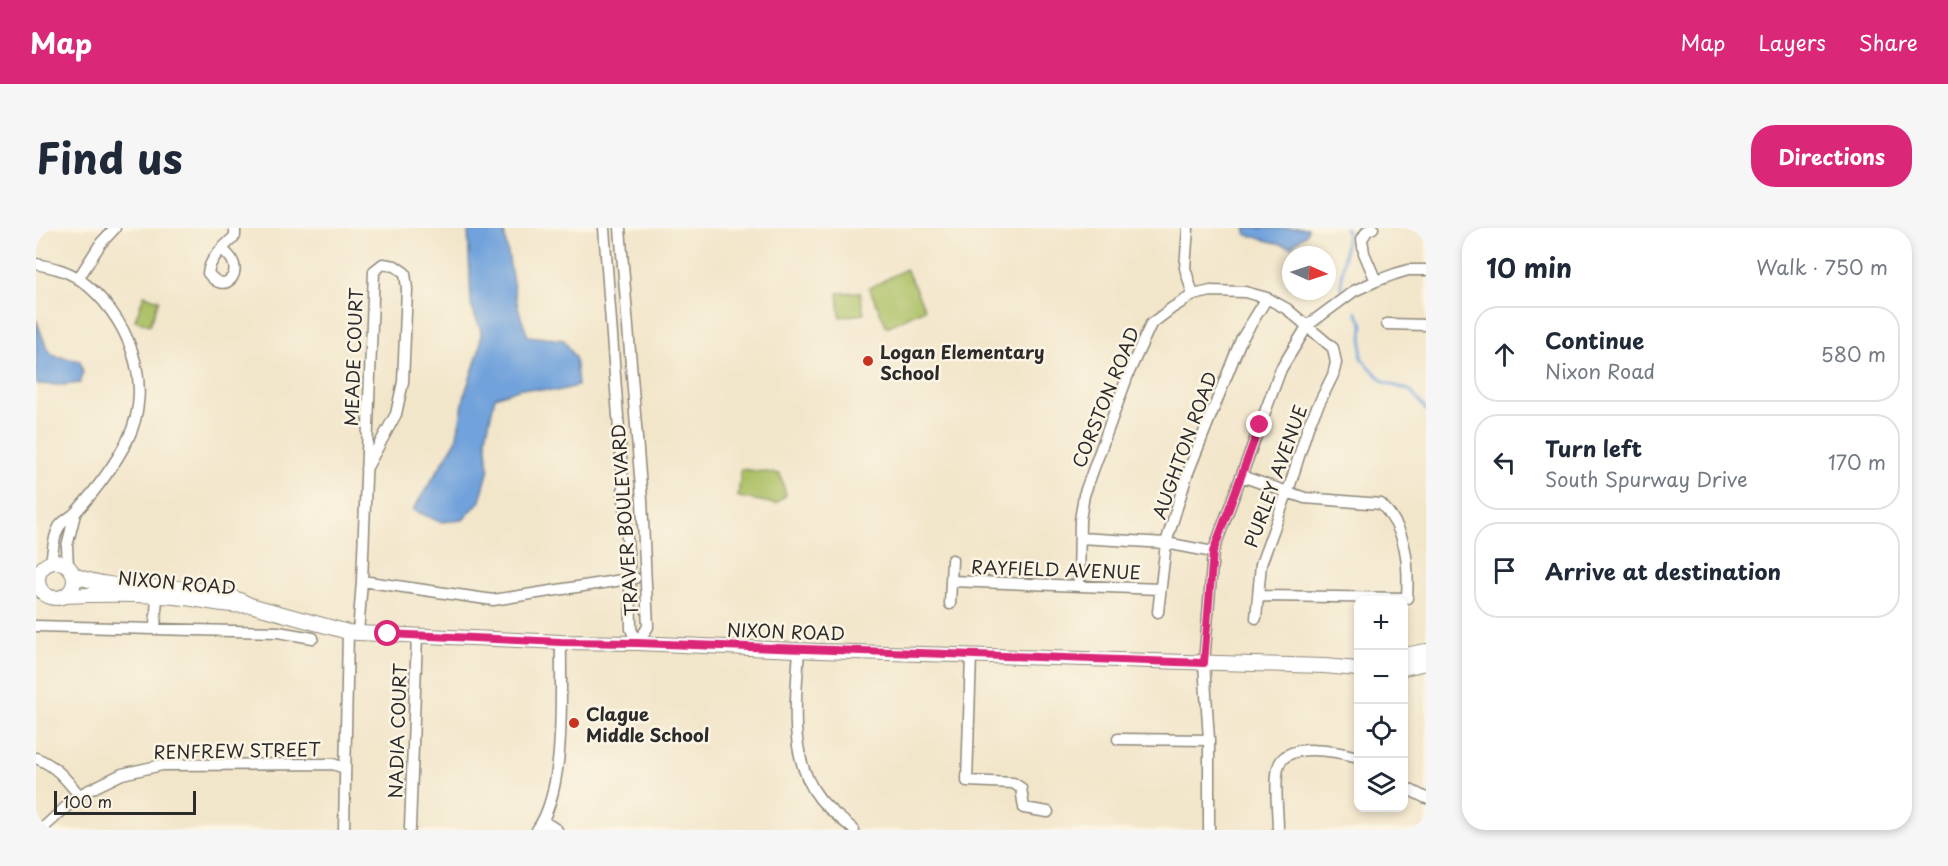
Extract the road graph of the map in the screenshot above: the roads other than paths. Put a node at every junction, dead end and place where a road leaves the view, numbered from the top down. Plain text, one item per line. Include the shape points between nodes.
1 (116, 228) edge
2 (236, 228) edge
3 (604, 228) edge
4 (620, 228) edge
5 (1188, 228) edge
6 (1373, 228) edge
7 (222, 249) dead end
8 (36, 264) edge
9 (1426, 270) edge
10 (78, 279) junction
11 (1376, 280) junction
12 (1193, 296) junction
13 (1267, 298) junction
14 (1387, 324) dead end
15 (1308, 325) junction
16 (1426, 325) edge
17 (366, 469) junction
18 (1241, 476) junction
19 (1287, 492) junction
20 (75, 514) junction
21 (1080, 538) junction
22 (1166, 543) junction
23 (1213, 552) junction
24 (952, 560) dead end
25 (44, 566) edge
26 (71, 571) junction
27 (645, 577) junction
28 (630, 578) junction
29 (362, 581) junction
30 (951, 581) junction
31 (1079, 585) junction
32 (1160, 589) junction
33 (39, 590) edge
34 (64, 596) junction
35 (157, 596) junction
36 (1259, 596) junction
37 (950, 604) dead end
38 (250, 605) junction
39 (1158, 612) dead end
40 (1256, 618) dead end
41 (36, 626) edge
42 (155, 629) junction
43 (353, 632) junction
44 (417, 636) junction
45 (313, 638) dead end
46 (561, 642) junction
47 (637, 643) junction
48 (799, 650) junction
49 (1426, 651) edge
50 (1408, 654) edge
51 (971, 655) junction
52 (1204, 663) junction
53 (1354, 663) edge
54 (1426, 663) edge
55 (1324, 666) junction
56 (1408, 667) edge
57 (1354, 669) edge
58 (1118, 739) dead end
59 (1209, 740) junction
60 (1354, 756) edge
61 (36, 759) edge
62 (344, 768) junction
63 (1408, 789) edge
64 (79, 795) junction
65 (1426, 798) edge
66 (1048, 812) dead end
67 (540, 825) edge
68 (410, 828) dead end
69 (41, 830) edge
70 (344, 830) edge
71 (557, 830) edge
72 (854, 830) edge
73 (1209, 830) edge
74 (1278, 830) edge

1 - 10 street via 100,243
2 - 7 street via 235,236
3 - 28 street, TRAVER BOULEVARD
4 - 27 street, TRAVER BOULEVARD
5 - 12 street via 1185,268
6 - 11 street via 1362,239
8 - 10 street
9 - 11 street via 1408,270
10 - 20 street via 110,307 124,328 138,388 128,439
11 - 15 street
12 - 13 street, CORSTON ROAD via 1222,291
12 - 21 street, CORSTON ROAD via 1151,324 1138,351 1084,495
13 - 15 street, CORSTON ROAD
13 - 22 street, AUGHTON ROAD via 1241,340 1187,475
14 - 16 street
15 - 18 street via 1281,369
15 - 19 street, PURLEY AVENUE via 1333,348 1336,363 1309,424
17 - 17 street, MEADE COURT via 396,414 403,382 405,273 383,264 374,272
17 - 29 street, MEADE COURT
18 - 19 street
18 - 23 street
19 - 36 street, PURLEY AVENUE via 1261,564
19 - 36 street via 1305,498 1381,504 1398,526 1406,551 1407,598
20 - 25 street via 58,529
20 - 26 street via 67,546
21 - 22 street
21 - 31 street, CORSTON ROAD
22 - 23 street
22 - 32 street, AUGHTON ROAD
23 - 52 street
24 - 30 street, RAYFIELD AVENUE
25 - 26 main road via 63,563
25 - 33 main road via 39,574
26 - 34 main road via 73,587
26 - 38 main road, NIXON ROAD via 102,584 204,591 236,597
27 - 28 street
27 - 47 street, TRAVER BOULEVARD via 648,627
28 - 29 street via 493,600
28 - 47 street, TRAVER BOULEVARD via 631,629
29 - 43 street, MEADE COURT
30 - 31 street, RAYFIELD AVENUE
30 - 37 street, RAYFIELD AVENUE
31 - 32 street, RAYFIELD AVENUE
32 - 39 street, AUGHTON ROAD
33 - 34 main road via 52,598
34 - 35 main road, NIXON ROAD
35 - 38 main road, NIXON ROAD via 234,607
35 - 42 street
36 - 40 street, PURLEY AVENUE
38 - 43 main road, NIXON ROAD
41 - 42 street
42 - 45 street via 278,632
43 - 44 main road, NIXON ROAD
43 - 62 street, MEADE COURT
44 - 46 main road, NIXON ROAD
44 - 68 street, NADIA COURT
46 - 47 main road, NIXON ROAD
46 - 67 street via 559,759
47 - 48 main road, NIXON ROAD
48 - 51 main road, NIXON ROAD
48 - 72 street via 796,716 798,753 804,774 820,800
49 - 50 main road
51 - 52 main road, NIXON ROAD
51 - 66 street via 967,781 1013,783 1021,788 1024,808
52 - 55 main road, NIXON ROAD
52 - 59 street
53 - 55 main road, NIXON ROAD
54 - 56 main road
55 - 57 main road, NIXON ROAD
58 - 59 street
59 - 73 street
60 - 74 street via 1299,750 1283,757 1277,776
61 - 64 street via 61,773
62 - 64 street, RENFREW STREET via 333,764 162,765 122,774
62 - 70 street, MEADE COURT
63 - 65 street
64 - 69 street, RENFREW STREET
67 - 71 street

